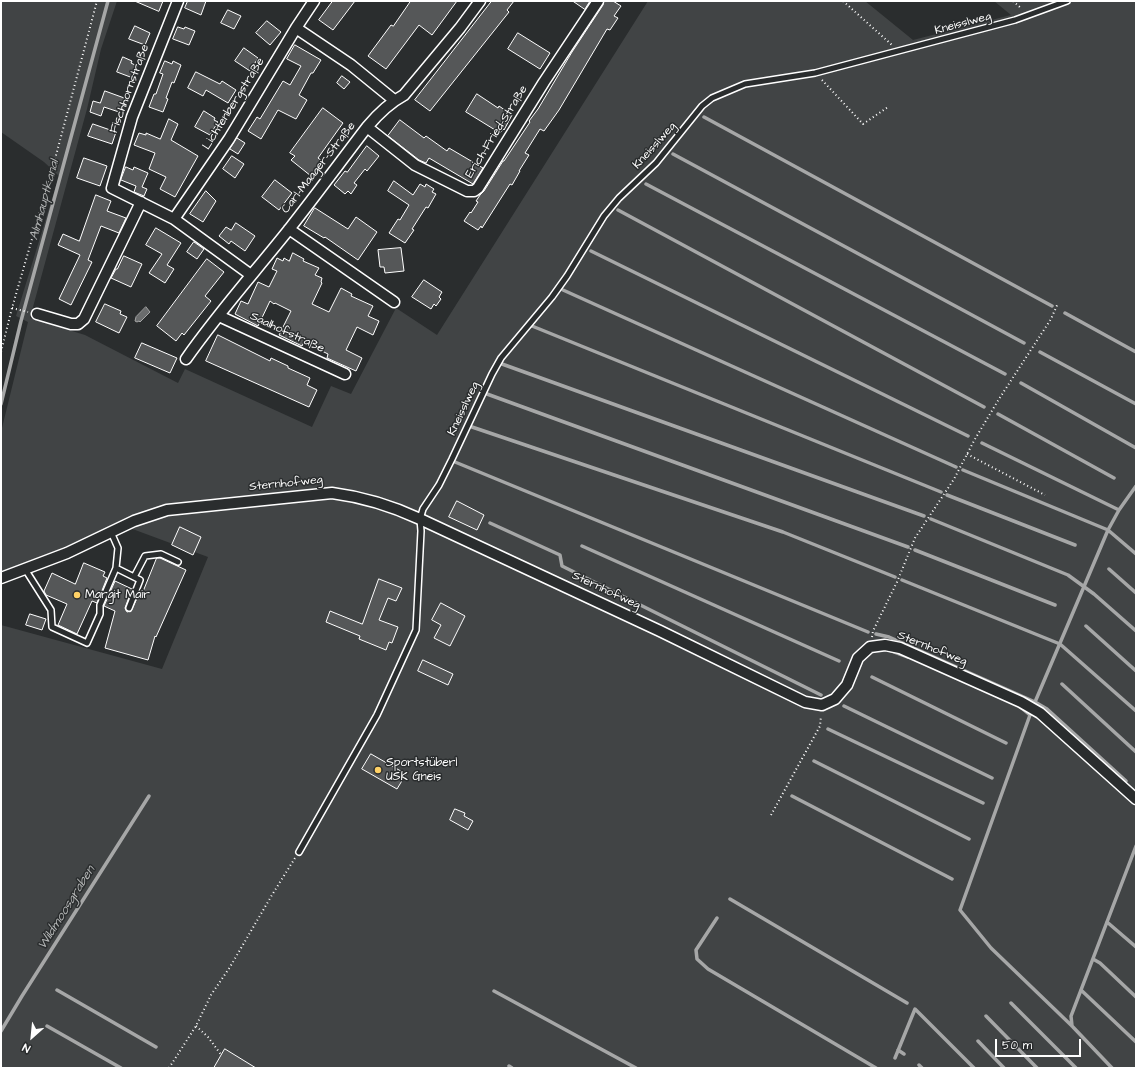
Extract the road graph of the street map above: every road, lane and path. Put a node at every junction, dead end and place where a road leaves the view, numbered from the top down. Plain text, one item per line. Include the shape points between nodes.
1 (97, 1) edge
2 (178, 1) edge
3 (314, 1) edge
4 (480, 1) edge
5 (598, 1) edge
6 (843, 1) edge
7 (1067, 1) edge
8 (296, 28) junction
9 (899, 51) junction
10 (815, 73) junction
11 (394, 100) junction
12 (888, 107) dead end
13 (367, 127) junction
14 (141, 202) junction
15 (174, 219) junction
16 (289, 229) junction
17 (251, 275) junction
18 (394, 302) dead end
19 (1058, 303) dead end
20 (12, 308) junction
21 (37, 314) joint
22 (219, 316) junction
23 (1, 352) edge
24 (186, 359) dead end
25 (345, 374) dead end
26 (967, 454) junction
27 (1045, 495) dead end
28 (420, 519) junction
29 (111, 532) junction
30 (178, 562) dead end
31 (116, 568) junction
32 (25, 569) junction
33 (134, 577) junction
34 (1, 578) edge
35 (129, 608) dead end
36 (870, 646) junction
37 (822, 705) junction
38 (1136, 799) edge
39 (771, 815) dead end
40 (299, 852) joint
41 (196, 1026) junction
42 (222, 1056) dead end
43 (169, 1068) edge

1 - 20 path
2 - 14 street, Fischhornstraße via 132,117 112,188
3 - 8 street, Lichtenbergstraße
4 - 11 street, Carl-Maager-Straße via 404,95
5 - 13 street, Erich-Fried-Straße via 474,191 467,191 415,165
6 - 9 path
7 - 9 lane, Kneisslweg via 1015,20
8 - 11 street via 351,65
8 - 15 street, Lichtenbergstraße via 228,139
9 - 10 lane, Kneisslweg
10 - 12 path via 863,124
10 - 28 lane, Kneisslweg via 744,84 712,98 702,106 656,163 619,198 604,216 556,292 501,358
11 - 13 street, Carl-Maager-Straße
13 - 16 street, Carl-Maager-Straße
14 - 15 street
14 - 21 street via 84,319 78,324 71,324
15 - 17 street
16 - 17 street, Carl-Maager-Straße
16 - 18 street
17 - 22 street, Carl-Maager-Straße
19 - 26 path via 1051,319
20 - 21 path
20 - 23 path
22 - 24 street, Carl-Maager-Straße
22 - 25 street, Saalhofstraße
26 - 27 path
26 - 36 path via 954,479 915,538 873,631
28 - 29 street, Sternhofweg via 380,503 332,493 167,510
28 - 37 street, Sternhofweg via 805,702
28 - 40 lane via 416,630 377,715
29 - 31 lane via 118,548
29 - 32 street, Sternhofweg via 68,553
30 - 33 lane via 161,554 144,556
31 - 32 lane via 87,643 52,627 51,610
31 - 33 lane
32 - 34 street, Sternhofweg
33 - 35 lane via 140,580
36 - 37 street via 858,658 846,685 835,699
36 - 38 street, Sternhofweg via 885,644 900,648 1021,702 1040,713
37 - 39 path via 820,726
40 - 41 path via 211,995
41 - 42 path
41 - 43 path

